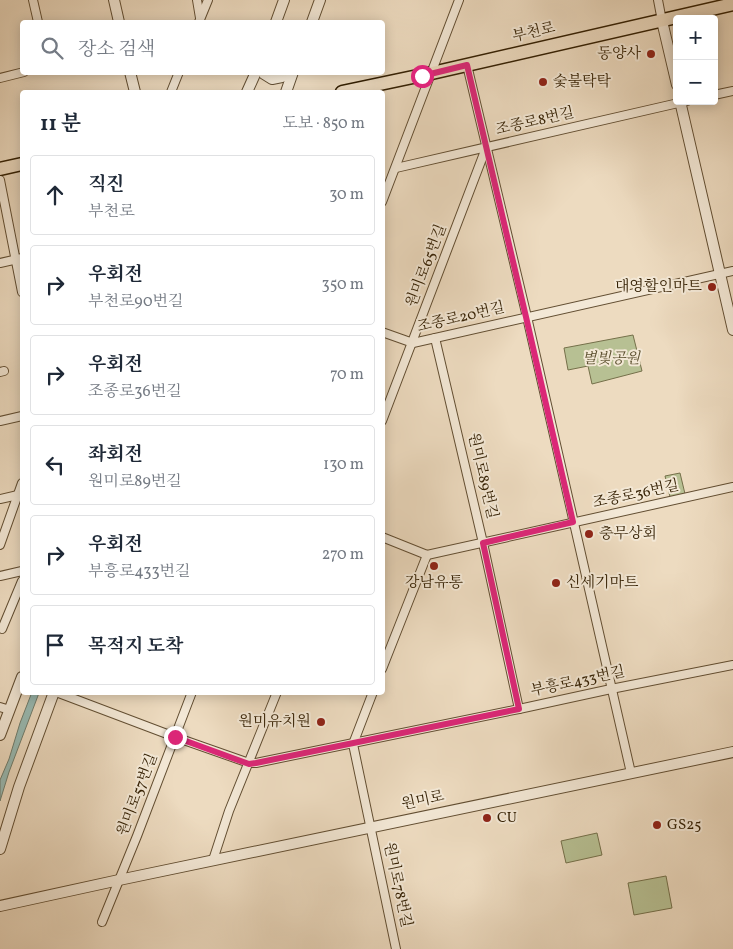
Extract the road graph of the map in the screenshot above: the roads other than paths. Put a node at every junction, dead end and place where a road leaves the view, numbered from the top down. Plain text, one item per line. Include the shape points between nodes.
1 (33, 0) edge
2 (114, 0) edge
3 (196, 0) edge
4 (208, 0) edge
5 (284, 0) edge
6 (320, 0) edge
7 (460, 0) edge
8 (658, 0) edge
9 (733, 4) edge
10 (38, 20) edge
11 (119, 20) edge
12 (200, 20) edge
13 (277, 20) edge
14 (313, 20) edge
15 (662, 21) junction
16 (467, 65) junction
17 (673, 68) edge
18 (20, 73) edge
19 (432, 73) junction
20 (131, 75) edge
21 (178, 75) edge
22 (255, 75) edge
23 (266, 75) edge
24 (285, 75) edge
25 (292, 75) edge
26 (0, 78) edge
27 (134, 90) edge
28 (172, 90) edge
29 (248, 90) edge
30 (287, 90) edge
31 (351, 90) edge
32 (733, 91) edge
33 (718, 94) edge
34 (673, 104) edge
35 (684, 105) edge
36 (486, 148) junction
37 (20, 164) edge
38 (396, 168) junction
39 (0, 169) edge
40 (0, 180) edge
41 (385, 195) edge
42 (19, 259) edge
43 (0, 263) edge
44 (733, 271) edge
45 (720, 274) junction
46 (526, 317) junction
47 (733, 330) edge
48 (385, 333) edge
49 (435, 338) junction
50 (412, 342) junction
51 (385, 413) edge
52 (20, 416) edge
53 (0, 421) edge
54 (733, 487) edge
55 (20, 489) edge
56 (18, 495) junction
57 (0, 499) edge
58 (573, 522) junction
59 (2, 537) edge
60 (385, 538) edge
61 (483, 543) junction
62 (0, 545) edge
63 (427, 555) junction
64 (20, 571) edge
65 (0, 576) edge
66 (20, 587) edge
67 (0, 628) edge
68 (385, 661) edge
69 (733, 665) edge
70 (20, 681) edge
71 (611, 689) junction
72 (54, 695) edge
73 (63, 695) edge
74 (191, 695) edge
75 (276, 695) edge
76 (372, 695) edge
77 (5, 709) edge
78 (519, 709) junction
79 (0, 735) edge
80 (175, 737) junction
81 (353, 744) junction
82 (733, 752) edge
83 (249, 764) junction
84 (631, 773) junction
85 (370, 828) junction
86 (0, 849) edge
87 (213, 860) junction
88 (119, 880) junction
89 (0, 906) edge
90 (102, 922) dead end
91 (396, 949) edge

1 - 10 street
2 - 11 street
3 - 12 street
4 - 12 street
5 - 13 street
6 - 14 street
7 - 19 street
8 - 15 street
9 - 15 main road, 부천로
15 - 16 main road, 부천로
15 - 17 street
16 - 19 main road, 부천로
16 - 36 street
18 - 26 street
19 - 31 main road, 부천로
19 - 38 street
20 - 27 street
21 - 28 street
22 - 29 street
23 - 24 street via 272,79
25 - 30 street
32 - 33 street
34 - 36 street, 조종로8번길
35 - 45 street
36 - 38 street, 조종로8번길
36 - 46 street
36 - 50 street, 원미로65번길
37 - 39 main road
38 - 41 street
40 - 42 street
42 - 43 street
44 - 45 street, 조종로20번길
45 - 46 street, 조종로20번길
45 - 47 street
46 - 49 street, 조종로20번길
46 - 58 street
48 - 50 street
49 - 50 street, 조종로20번길
49 - 61 street, 원미로89번길
50 - 51 street, 원미로65번길
52 - 53 street
54 - 58 street, 조종로36번길
55 - 56 street
56 - 57 street
56 - 59 street
58 - 61 street, 조종로36번길
58 - 71 street
59 - 62 street
60 - 63 street
61 - 63 street, 조종로36번길
61 - 78 street, 원미로89번길
63 - 68 street
64 - 65 street
66 - 67 street
69 - 71 street, 부흥로433번길
70 - 77 street
71 - 78 street, 부흥로433번길
71 - 84 street
72 - 86 street via 19,787
73 - 80 street
74 - 80 street, 원미로57번길
75 - 83 street
76 - 81 street
77 - 79 street
78 - 81 street, 부흥로433번길
80 - 83 street
80 - 88 street, 원미로57번길
81 - 83 street, 부흥로433번길
81 - 85 street, 원미로78번길
82 - 84 street, 원미로
83 - 87 street
84 - 85 street, 원미로
85 - 87 street, 원미로
85 - 91 street, 원미로78번길
87 - 88 street, 원미로
88 - 89 street, 원미로
88 - 90 street

